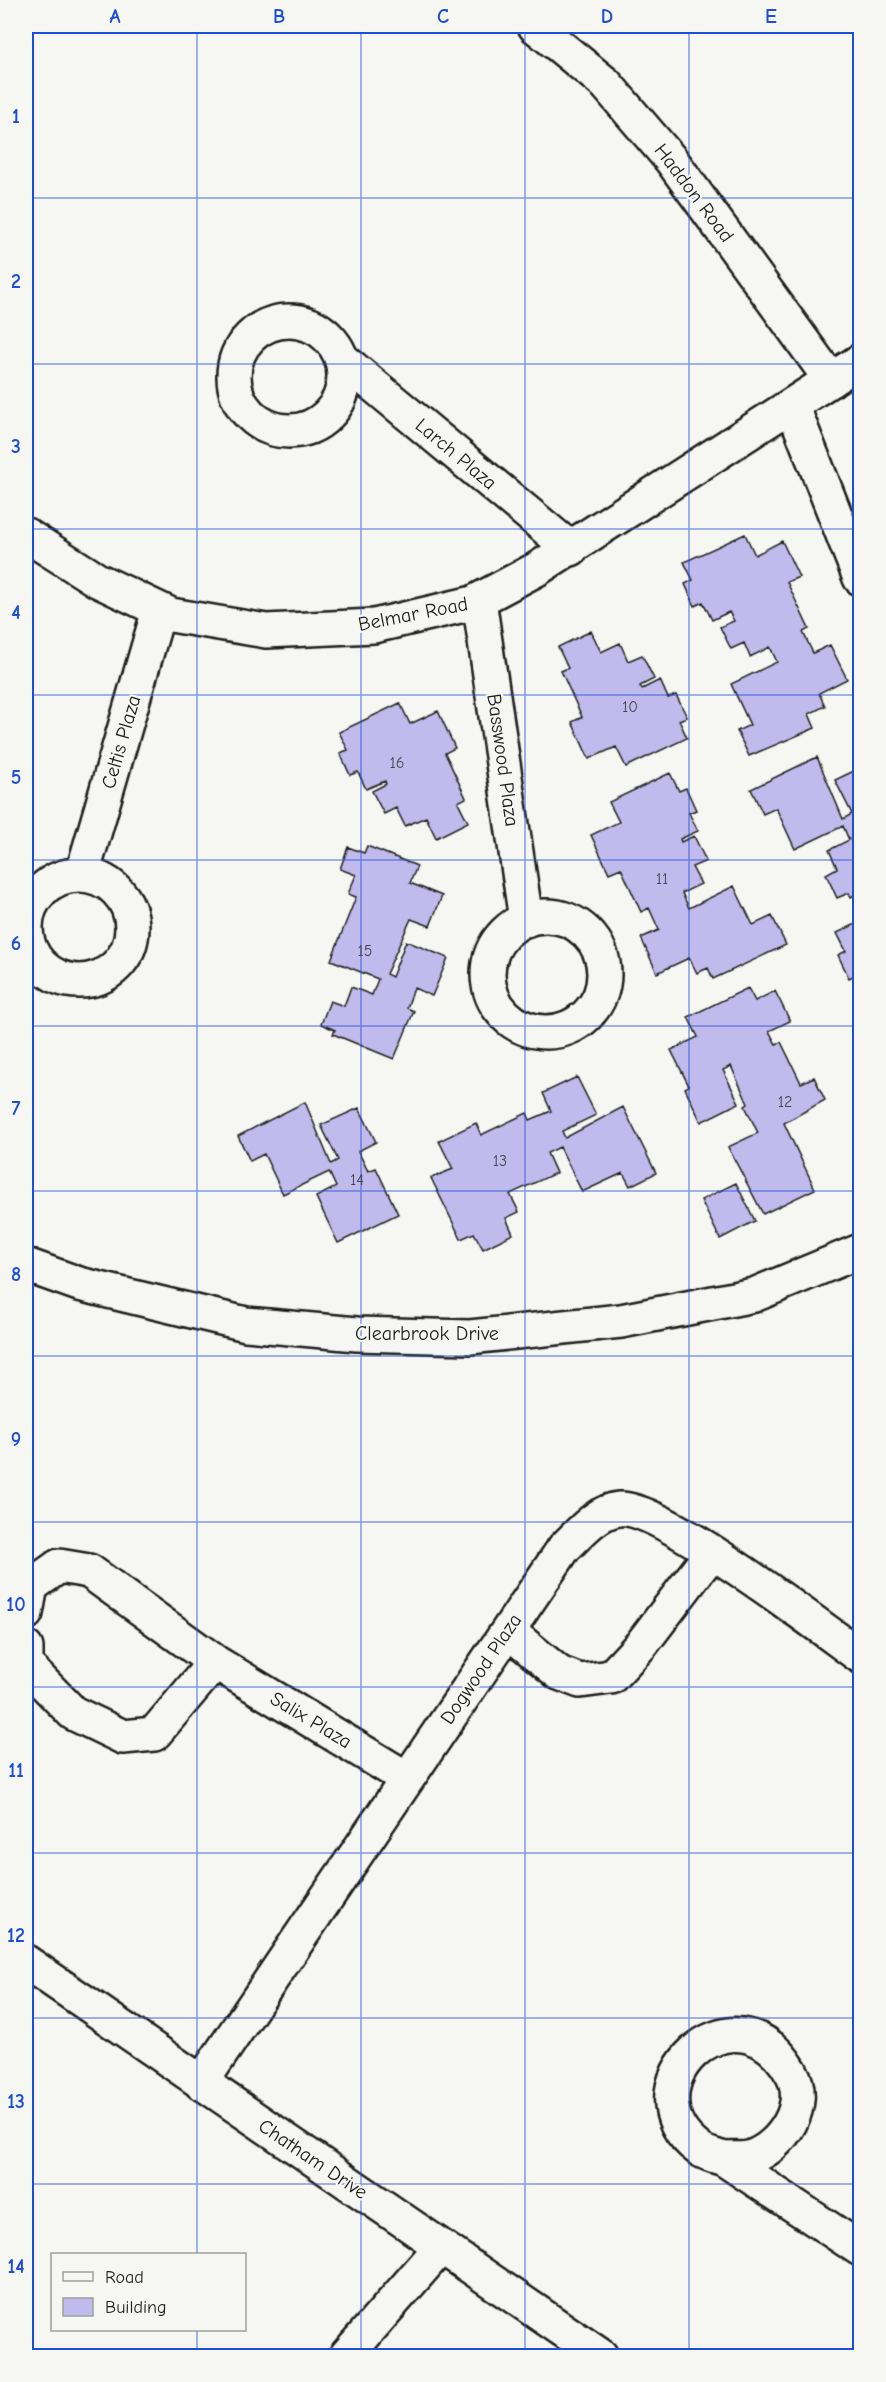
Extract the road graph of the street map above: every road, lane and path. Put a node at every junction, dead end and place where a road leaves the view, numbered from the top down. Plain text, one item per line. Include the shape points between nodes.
1 (535, 26) edge
2 (342, 358) dead end
3 (861, 361) edge
4 (831, 380) junction
5 (792, 405) junction
6 (26, 535) edge
7 (571, 549) junction
8 (861, 578) edge
9 (479, 600) junction
10 (159, 609) junction
11 (82, 875) dead end
12 (526, 920) dead end
13 (861, 1251) edge
14 (26, 1265) edge
15 (712, 1552) junction
16 (26, 1613) edge
17 (508, 1630) junction
18 (26, 1648) edge
19 (861, 1656) edge
20 (215, 1662) junction
21 (406, 1778) junction
22 (26, 1962) edge
23 (201, 2083) junction
24 (724, 2159) dead end
25 (441, 2247) junction
26 (861, 2248) edge
27 (346, 2356) edge
28 (601, 2356) edge

1 - 4 street, Haddon Road via 606,84 672,160
2 - 7 street, Larch Plaza
3 - 4 street, Belmar Road
4 - 5 street, Belmar Road
5 - 7 street, Belmar Road
5 - 8 street
6 - 10 street, Belmar Road via 97,580
7 - 9 street, Belmar Road
9 - 10 street, Belmar Road via 374,626 266,631 171,615
9 - 12 street, Basswood Plaza
10 - 11 street, Celtis Plaza
13 - 14 street, Clearbrook Drive via 754,1295 621,1321 470,1337 357,1334 246,1324 79,1284
15 - 17 street, Dogwood Plaza via 684,1533 620,1508 596,1518 564,1548
15 - 17 street via 641,1645 611,1677 580,1681 559,1673
15 - 19 street, Dogwood Plaza
16 - 20 street, Salix Plaza via 31,1586 59,1566 89,1570
17 - 21 street, Dogwood Plaza
18 - 20 street via 27,1665 73,1713 123,1737 154,1734
20 - 21 street, Salix Plaza
21 - 23 street, Dogwood Plaza
22 - 23 street, Chatham Drive
23 - 25 street, Chatham Drive
24 - 26 street
25 - 27 street
25 - 28 street, Chatham Drive

